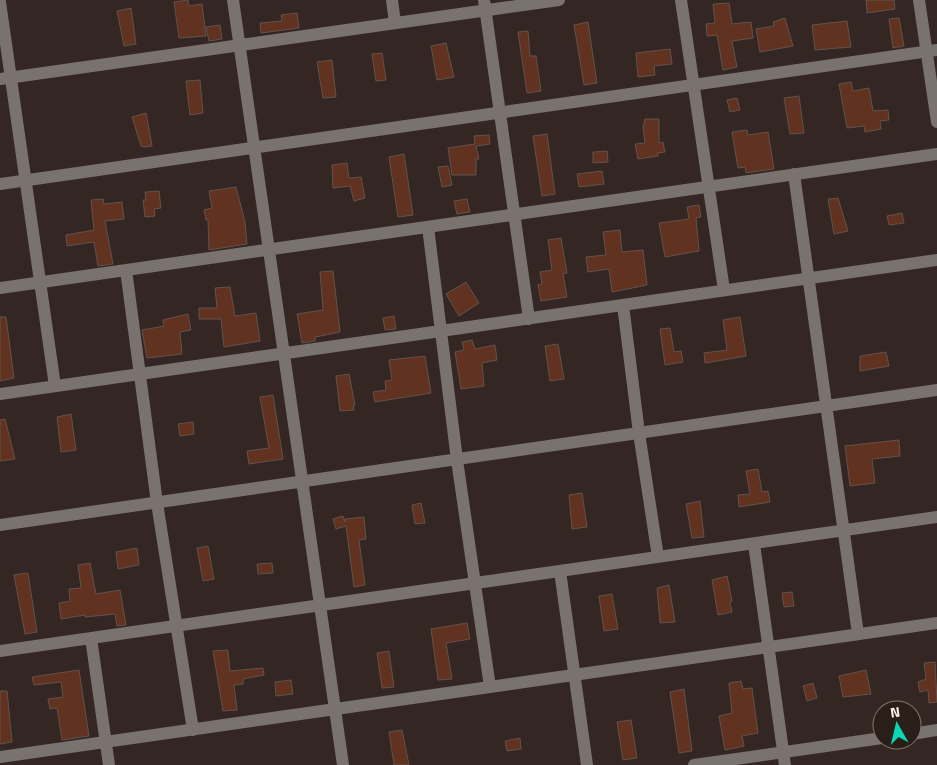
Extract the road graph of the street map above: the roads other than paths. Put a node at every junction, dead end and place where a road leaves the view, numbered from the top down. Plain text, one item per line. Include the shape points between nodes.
1 (233, 0) edge
2 (392, 0) edge
3 (559, 0) edge
4 (681, 0) edge
5 (919, 0) edge
6 (0, 2) edge
7 (485, 5) edge
8 (395, 23) junction
9 (239, 45) junction
10 (932, 51) edge
11 (5, 78) edge
12 (694, 85) junction
13 (500, 112) junction
14 (937, 122) edge
15 (254, 148) junction
16 (937, 154) edge
17 (794, 174) junction
18 (25, 180) junction
19 (0, 184) edge
20 (709, 187) junction
21 (514, 214) junction
22 (428, 227) junction
23 (268, 250) junction
24 (937, 260) edge
25 (126, 270) junction
26 (808, 278) junction
27 (39, 282) junction
28 (0, 288) edge
29 (724, 290) junction
30 (624, 305) junction
31 (529, 318) junction
32 (440, 331) junction
33 (283, 354) junction
34 (140, 374) junction
35 (55, 386) junction
36 (937, 390) edge
37 (0, 394) edge
38 (826, 406) junction
39 (639, 433) junction
40 (457, 460) junction
41 (302, 483) junction
42 (157, 503) junction
43 (937, 518) edge
44 (0, 525) edge
45 (844, 531) junction
46 (754, 544) junction
47 (658, 557) junction
48 (560, 571) junction
49 (475, 584) junction
50 (321, 606) junction
51 (937, 623) edge
52 (176, 626) junction
53 (858, 634) junction
54 (90, 638) junction
55 (769, 647) junction
56 (0, 651) edge
57 (575, 675) junction
58 (490, 687) junction
59 (336, 709) junction
60 (193, 730) junction
61 (937, 730) edge
62 (922, 732) edge
63 (872, 740) edge
64 (106, 742) junction
65 (0, 757) edge
66 (784, 759) edge
67 (109, 765) edge
68 (343, 765) edge
69 (587, 765) edge
70 (694, 765) edge

1 - 9 street
2 - 8 street
3 - 7 street
4 - 12 street
5 - 10 street
6 - 11 street
7 - 8 street
7 - 13 street
8 - 9 street
9 - 11 street
9 - 15 street
10 - 12 street
10 - 14 street
11 - 18 street
12 - 13 street
12 - 20 street
13 - 15 street
13 - 21 street
15 - 18 street
15 - 23 street
16 - 17 street
17 - 20 street
17 - 26 street
18 - 19 street
18 - 27 street
20 - 21 street
20 - 29 street
21 - 22 street
21 - 31 street
22 - 23 street
22 - 32 street
23 - 25 street
23 - 33 street
24 - 26 street
25 - 27 street
25 - 34 street
26 - 29 street
26 - 38 street
27 - 28 street
27 - 35 street
29 - 30 street
30 - 31 street
30 - 39 street
31 - 32 street
32 - 33 street
32 - 40 street
33 - 34 street
33 - 41 street
34 - 35 street
34 - 42 street
35 - 37 street
36 - 38 street
38 - 39 street
38 - 45 street
39 - 40 street
39 - 47 street
40 - 41 street
40 - 49 street
41 - 42 street
41 - 50 street
42 - 44 street
42 - 52 street
43 - 45 street
45 - 46 street
45 - 53 street
46 - 47 street
46 - 55 street
47 - 48 street
48 - 49 street
48 - 57 street
49 - 50 street
49 - 58 street
50 - 52 street
50 - 59 street
51 - 53 street
52 - 54 street
52 - 60 street
53 - 55 street
54 - 56 street
54 - 64 street
55 - 57 street
55 - 66 street
57 - 58 street
57 - 69 street
58 - 59 street
59 - 60 street
59 - 68 street
60 - 64 street
61 - 62 street
63 - 66 street
64 - 65 street
64 - 67 street
66 - 70 street

